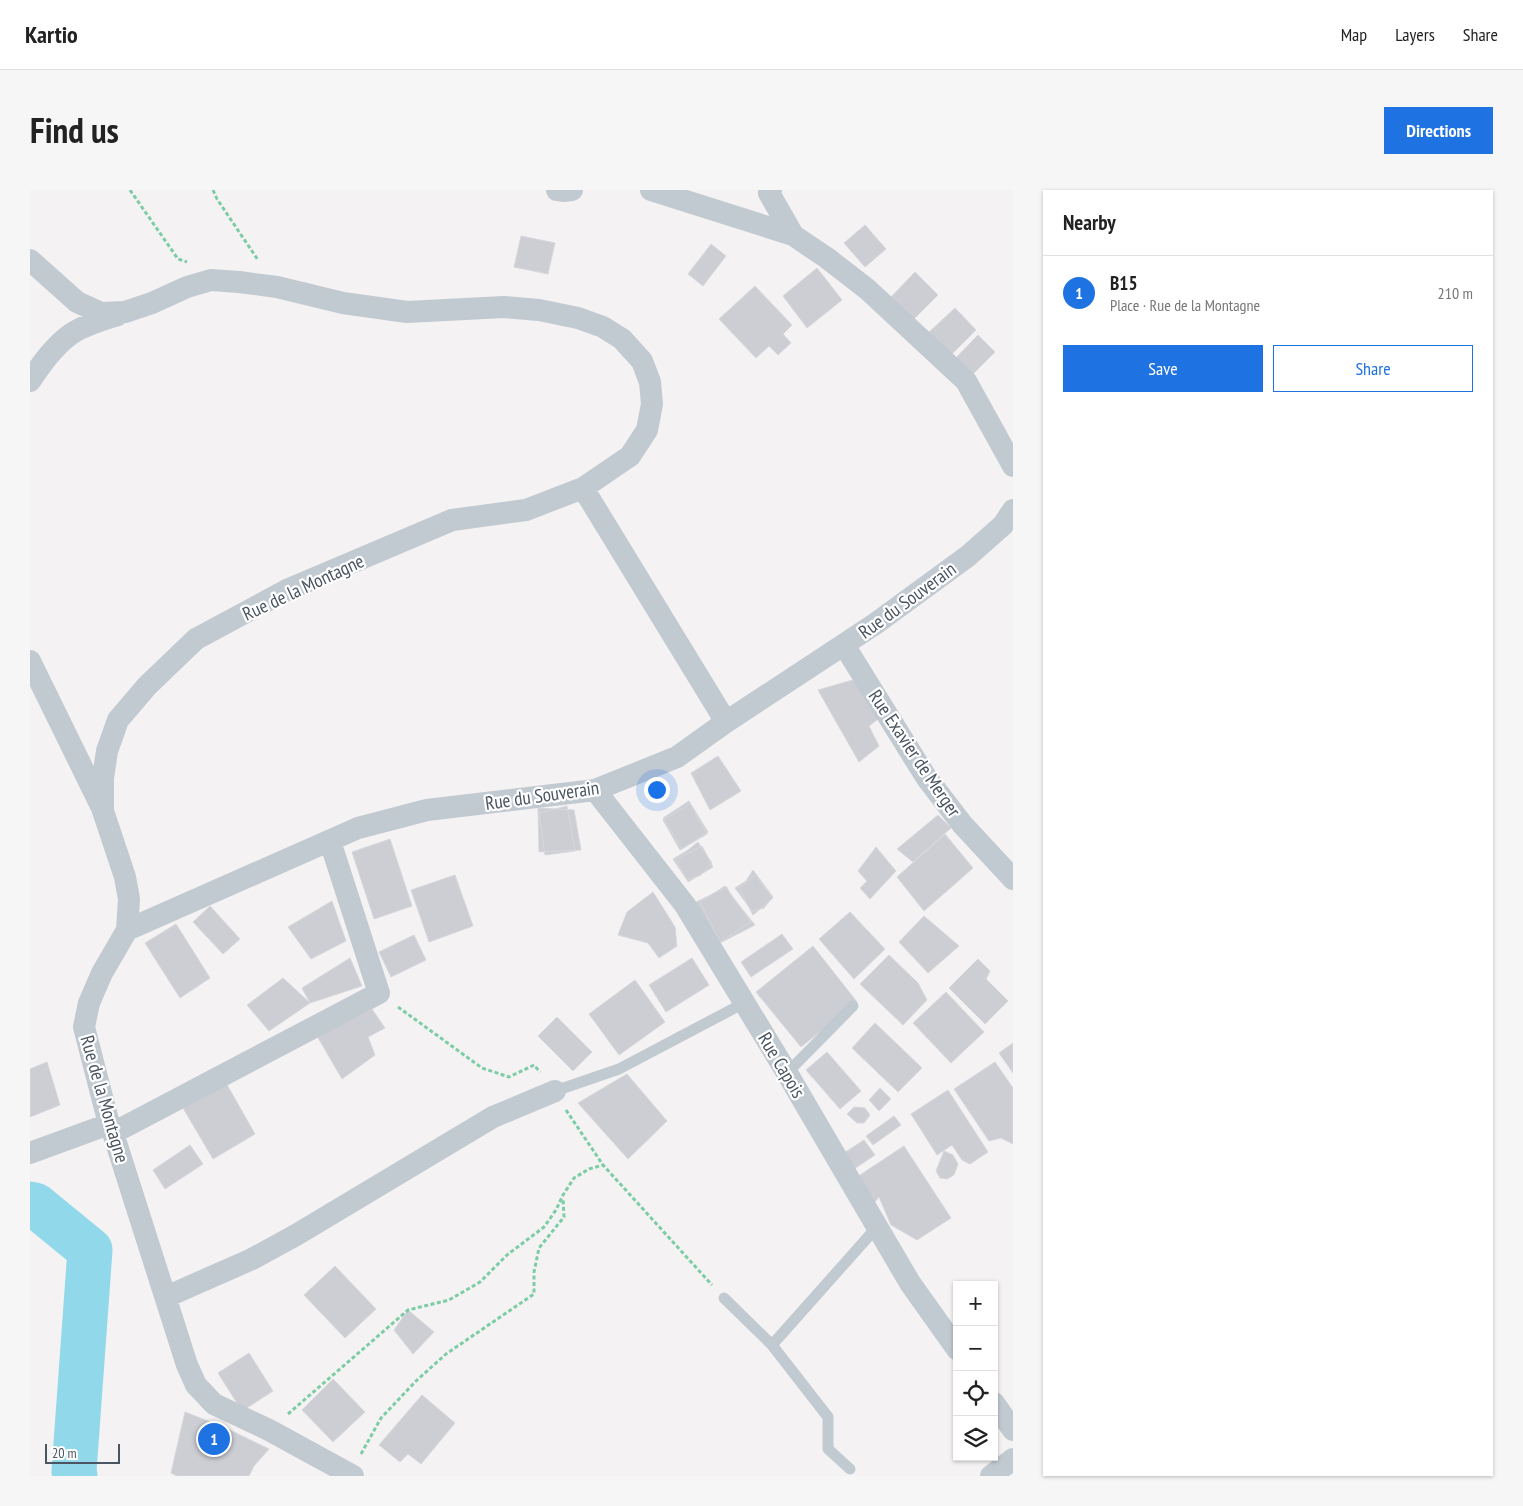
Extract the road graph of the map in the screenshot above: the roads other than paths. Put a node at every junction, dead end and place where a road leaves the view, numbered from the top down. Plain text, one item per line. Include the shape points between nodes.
1 (557, 190) edge
2 (572, 190) edge
3 (651, 190) edge
4 (771, 190) edge
5 (793, 235) junction
6 (30, 260) edge
7 (126, 312) junction
8 (30, 381) edge
9 (1013, 466) edge
10 (583, 488) junction
11 (1013, 510) edge
12 (844, 645) junction
13 (30, 661) edge
14 (726, 722) junction
15 (595, 790) junction
16 (103, 811) junction
17 (330, 841) junction
18 (1013, 879) edge
19 (127, 930) junction
20 (744, 1003) junction
21 (853, 1006) dead end
22 (787, 1073) junction
23 (555, 1091) joint
24 (111, 1128) junction
25 (30, 1153) edge
26 (877, 1227) junction
27 (166, 1297) junction
28 (724, 1298) road end
29 (953, 1343) edge
30 (772, 1345) junction
31 (998, 1409) edge
32 (1013, 1430) edge
33 (1013, 1460) edge
34 (850, 1469) dead end
35 (352, 1475) edge
36 (991, 1476) edge

1 - 2 street
3 - 5 street
4 - 5 street via 769,193
5 - 9 street via 867,289 966,381
6 - 7 street, Rue de la Montagne via 77,302 101,313
7 - 8 street via 70,334 53,350
7 - 10 street, Rue de la Montagne via 211,280 277,287 343,303 407,312 504,307 539,310 602,327 622,339 642,361 650,382 652,404 647,430 630,456
10 - 14 street
10 - 16 street, Rue de la Montagne via 526,510 452,520 287,590 196,639 147,686 118,720 107,752
11 - 12 street, Rue du Souverain via 1003,525 968,556
12 - 14 street, Rue du Souverain
12 - 18 street, Rue Exavier de Merger via 926,777 962,824
13 - 16 street
14 - 15 street, Rue du Souverain via 677,757
15 - 17 street, Rue du Souverain via 427,810 358,828
15 - 20 street, Rue Capois via 685,905
16 - 19 street, Rue de la Montagne via 126,884 129,899
17 - 19 street, Rue du Souverain
17 - 24 street via 379,993
19 - 24 street, Rue de la Montagne via 102,972 84,1027
20 - 22 street, Rue Capois
20 - 23 lane via 619,1069
21 - 22 lane
22 - 26 street, Rue Capois
23 - 27 street via 493,1117 252,1260
24 - 25 street
24 - 27 street, Rue de la Montagne
26 - 29 street, Rue Capois via 910,1283
26 - 30 lane
27 - 35 street, Rue de la Montagne via 187,1365 196,1385 214,1404
28 - 30 lane
30 - 34 lane via 828,1417 828,1449
31 - 32 street
33 - 36 street

